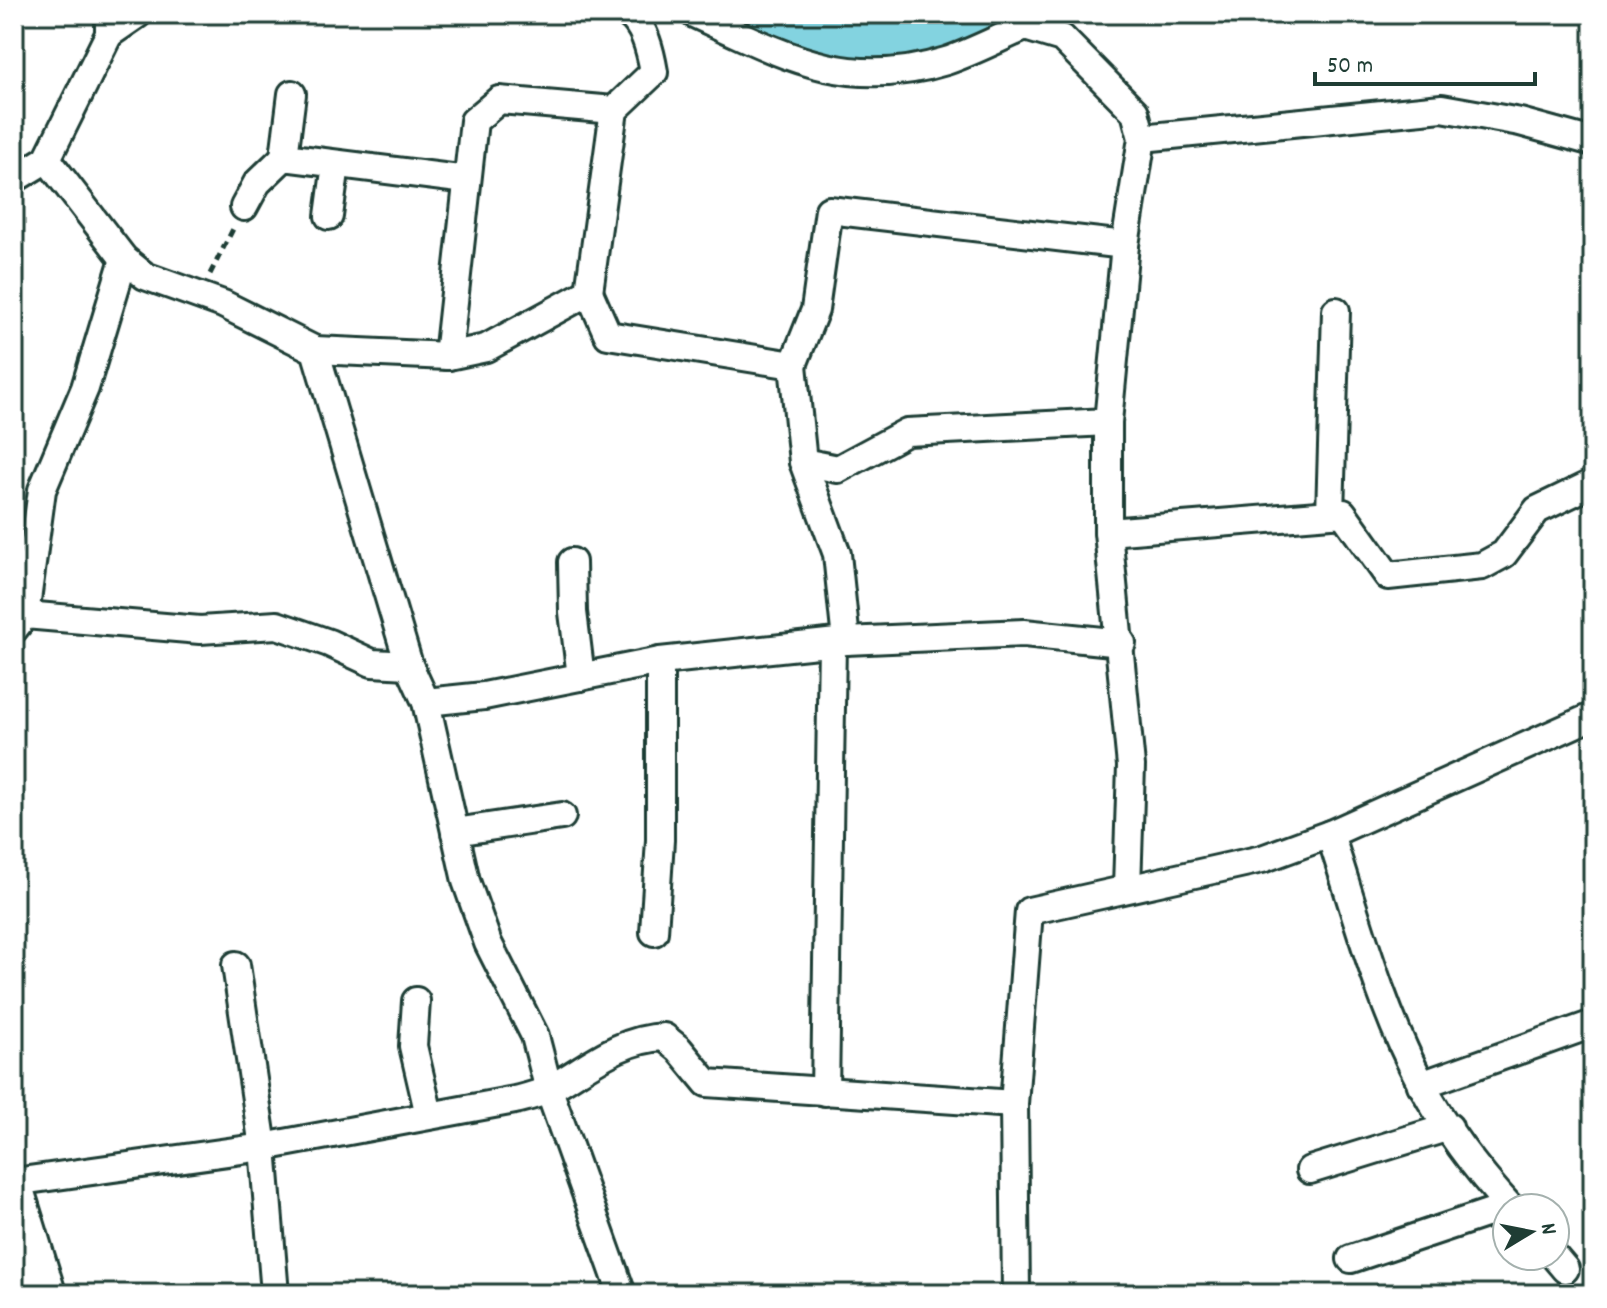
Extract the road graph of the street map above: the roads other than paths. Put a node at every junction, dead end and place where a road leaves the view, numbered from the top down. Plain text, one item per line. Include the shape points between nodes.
1 (138, 14) edge
2 (628, 14) edge
3 (694, 14) edge
4 (1054, 14) edge
5 (1024, 19) edge
6 (109, 24) edge
7 (292, 94) dead end
8 (614, 110) junction
9 (1142, 138) junction
10 (1593, 142) edge
11 (284, 157) junction
12 (47, 159) junction
13 (336, 164) junction
14 (14, 179) edge
15 (467, 180) junction
16 (244, 207) road end
17 (329, 216) dead end
18 (1125, 245) junction
19 (124, 259) junction
20 (589, 292) junction
21 (1336, 311) dead end
22 (315, 350) junction
23 (448, 356) junction
24 (793, 365) junction
25 (1108, 422) junction
26 (803, 462) junction
27 (1593, 483) edge
28 (1330, 514) junction
29 (1108, 532) junction
30 (572, 562) dead end
31 (20, 622) edge
32 (839, 642) junction
33 (1122, 643) junction
34 (660, 661) junction
35 (409, 665) junction
36 (581, 677) junction
37 (426, 702) junction
38 (1593, 716) edge
39 (562, 816) dead end
40 (455, 832) junction
41 (1330, 834) junction
42 (1127, 887) junction
43 (654, 932) dead end
44 (236, 965) dead end
45 (416, 1001) dead end
46 (1593, 1024) edge
47 (1421, 1085) junction
48 (549, 1090) junction
49 (825, 1092) junction
50 (1014, 1104) junction
51 (429, 1115) junction
52 (1449, 1127) junction
53 (263, 1147) junction
54 (1310, 1170) dead end
55 (14, 1182) edge
56 (1496, 1192) edge
57 (14, 1197) edge
58 (1491, 1213) edge
59 (1351, 1259) dead end
60 (44, 1294) edge
61 (275, 1294) edge
62 (622, 1294) edge
63 (1016, 1294) edge

1 - 6 street
2 - 8 street via 636,19 654,72
3 - 5 street via 789,58 843,73 902,72 947,61
4 - 5 street
5 - 9 street via 1062,38 1135,112
6 - 12 street
7 - 11 street
8 - 15 street via 499,100 474,121
8 - 20 street
9 - 10 street via 1442,108
9 - 18 street
11 - 13 street
11 - 16 street via 257,183
12 - 14 street
12 - 19 street
13 - 15 street
13 - 17 street
15 - 23 street
18 - 24 street via 829,210 815,310
18 - 25 street
19 - 22 street via 145,276
19 - 31 street via 85,388 42,490
20 - 23 street via 486,348
20 - 24 street via 608,335
21 - 28 street
22 - 23 street
22 - 35 street
24 - 26 street
25 - 26 street via 907,432 838,469
25 - 29 street
26 - 32 street via 837,554
27 - 28 street via 1537,510 1504,554 1482,566 1388,576 1343,513
28 - 29 street
29 - 33 street
30 - 36 street
31 - 35 street via 200,630 277,625 372,663
32 - 33 street via 1024,633
32 - 34 street
32 - 49 street
33 - 42 street via 1131,766
34 - 36 street
34 - 43 street
35 - 37 street
36 - 37 street
37 - 40 street
38 - 41 street
39 - 40 street
40 - 48 street via 488,943 535,1036
41 - 42 street via 1262,859
41 - 47 street via 1378,981
42 - 50 street via 1029,911
44 - 53 street
45 - 51 street via 413,1046
46 - 47 street
47 - 52 street
48 - 49 street via 592,1060 644,1038 664,1037 707,1083
48 - 51 street
48 - 62 street
49 - 50 street
50 - 63 street
51 - 53 street
52 - 54 street
52 - 56 street
53 - 55 street
53 - 61 street
57 - 60 main road
58 - 59 street

